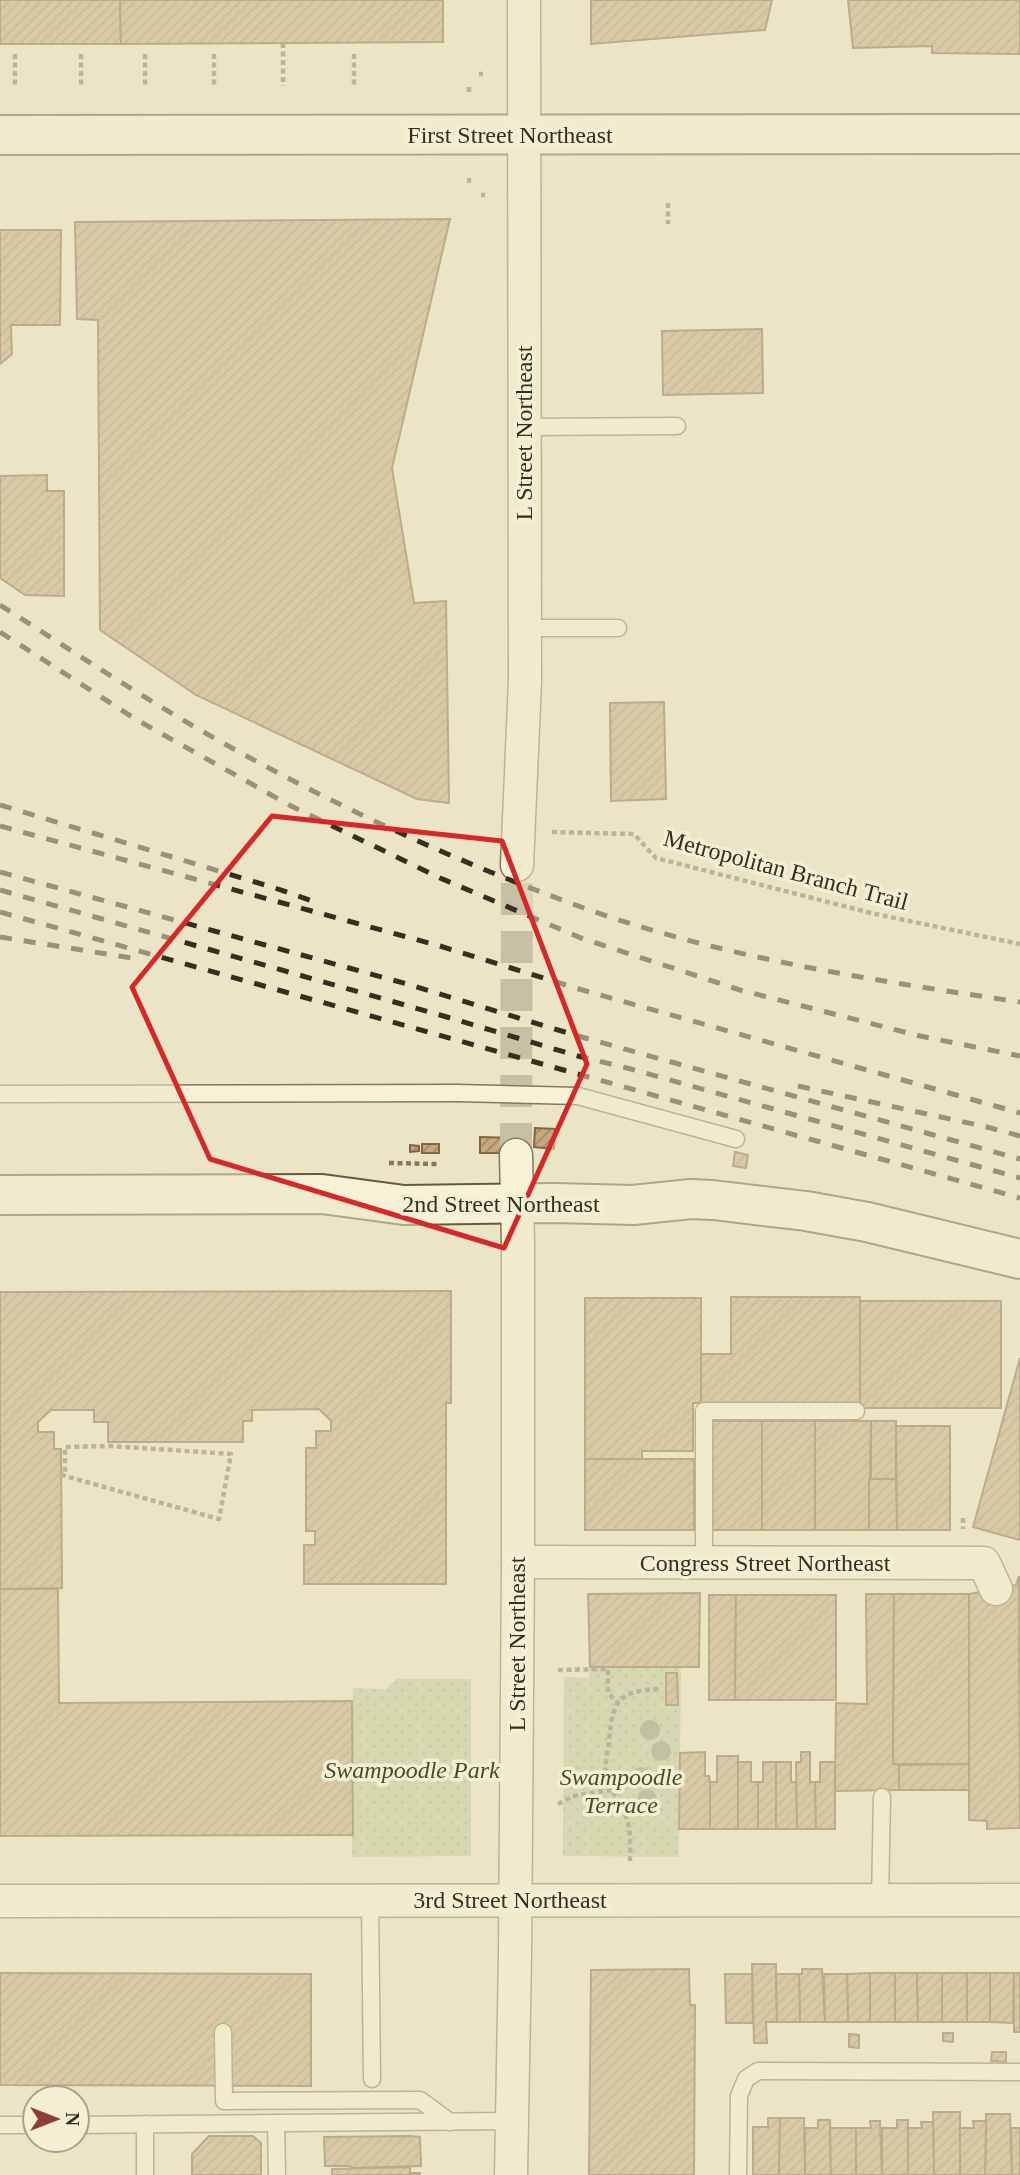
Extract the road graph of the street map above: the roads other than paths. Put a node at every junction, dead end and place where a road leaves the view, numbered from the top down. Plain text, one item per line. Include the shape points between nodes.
1 (524, 0) edge
2 (1020, 134) edge
3 (0, 135) edge
4 (524, 135) junction
5 (677, 426) dead end
6 (523, 428) junction
7 (524, 628) junction
8 (618, 628) dead end
9 (517, 866) tunnel mouth
10 (0, 1094) edge
11 (736, 1139) dead end
12 (516, 1155) tunnel mouth
13 (0, 1195) edge
14 (517, 1204) junction
15 (1008, 1256) edge
16 (856, 1411) dead end
17 (518, 1562) junction
18 (704, 1563) junction
19 (996, 1589) dead end
20 (882, 1797) dead end
21 (516, 1899) junction
22 (370, 1900) junction
23 (880, 1900) junction
24 (1020, 1900) edge
25 (0, 1901) edge
26 (223, 2032) dead end
27 (1020, 2072) edge
28 (372, 2079) dead end
29 (511, 2121) junction
30 (450, 2122) junction
31 (276, 2123) junction
32 (91, 2124) edge
33 (145, 2124) junction
34 (0, 2125) edge
35 (21, 2125) edge
36 (145, 2175) edge
37 (277, 2175) edge
38 (511, 2175) edge
39 (738, 2175) edge

1 - 4 street, L Street Northeast
2 - 4 street, First Street Northeast
3 - 4 street, First Street Northeast
4 - 6 street, L Street Northeast
5 - 6 lane
6 - 7 street, L Street Northeast
7 - 8 lane
7 - 9 street, L Street Northeast
10 - 11 lane, bridge via 578,1096
12 - 14 street, L Street Northeast
13 - 14 street, 2nd Street Northeast via 322,1194 404,1205
14 - 15 street, 2nd Street Northeast via 713,1200 855,1220
14 - 17 street, L Street Northeast
16 - 18 lane via 704,1411
17 - 18 street, Congress Street Northeast
17 - 21 street, L Street Northeast
18 - 19 street, Congress Street Northeast via 984,1563
20 - 23 lane
21 - 22 street, 3rd Street Northeast
21 - 23 street, 3rd Street Northeast
21 - 29 street, L Street Northeast
22 - 25 street, 3rd Street Northeast
22 - 28 lane
23 - 24 street, 3rd Street Northeast
26 - 30 lane via 223,2101 420,2100
27 - 39 lane via 758,2071 746,2079 739,2096
29 - 30 lane
29 - 38 street, L Street Northeast
30 - 31 lane
31 - 33 lane
31 - 37 lane
32 - 33 lane
33 - 36 lane
34 - 35 lane

